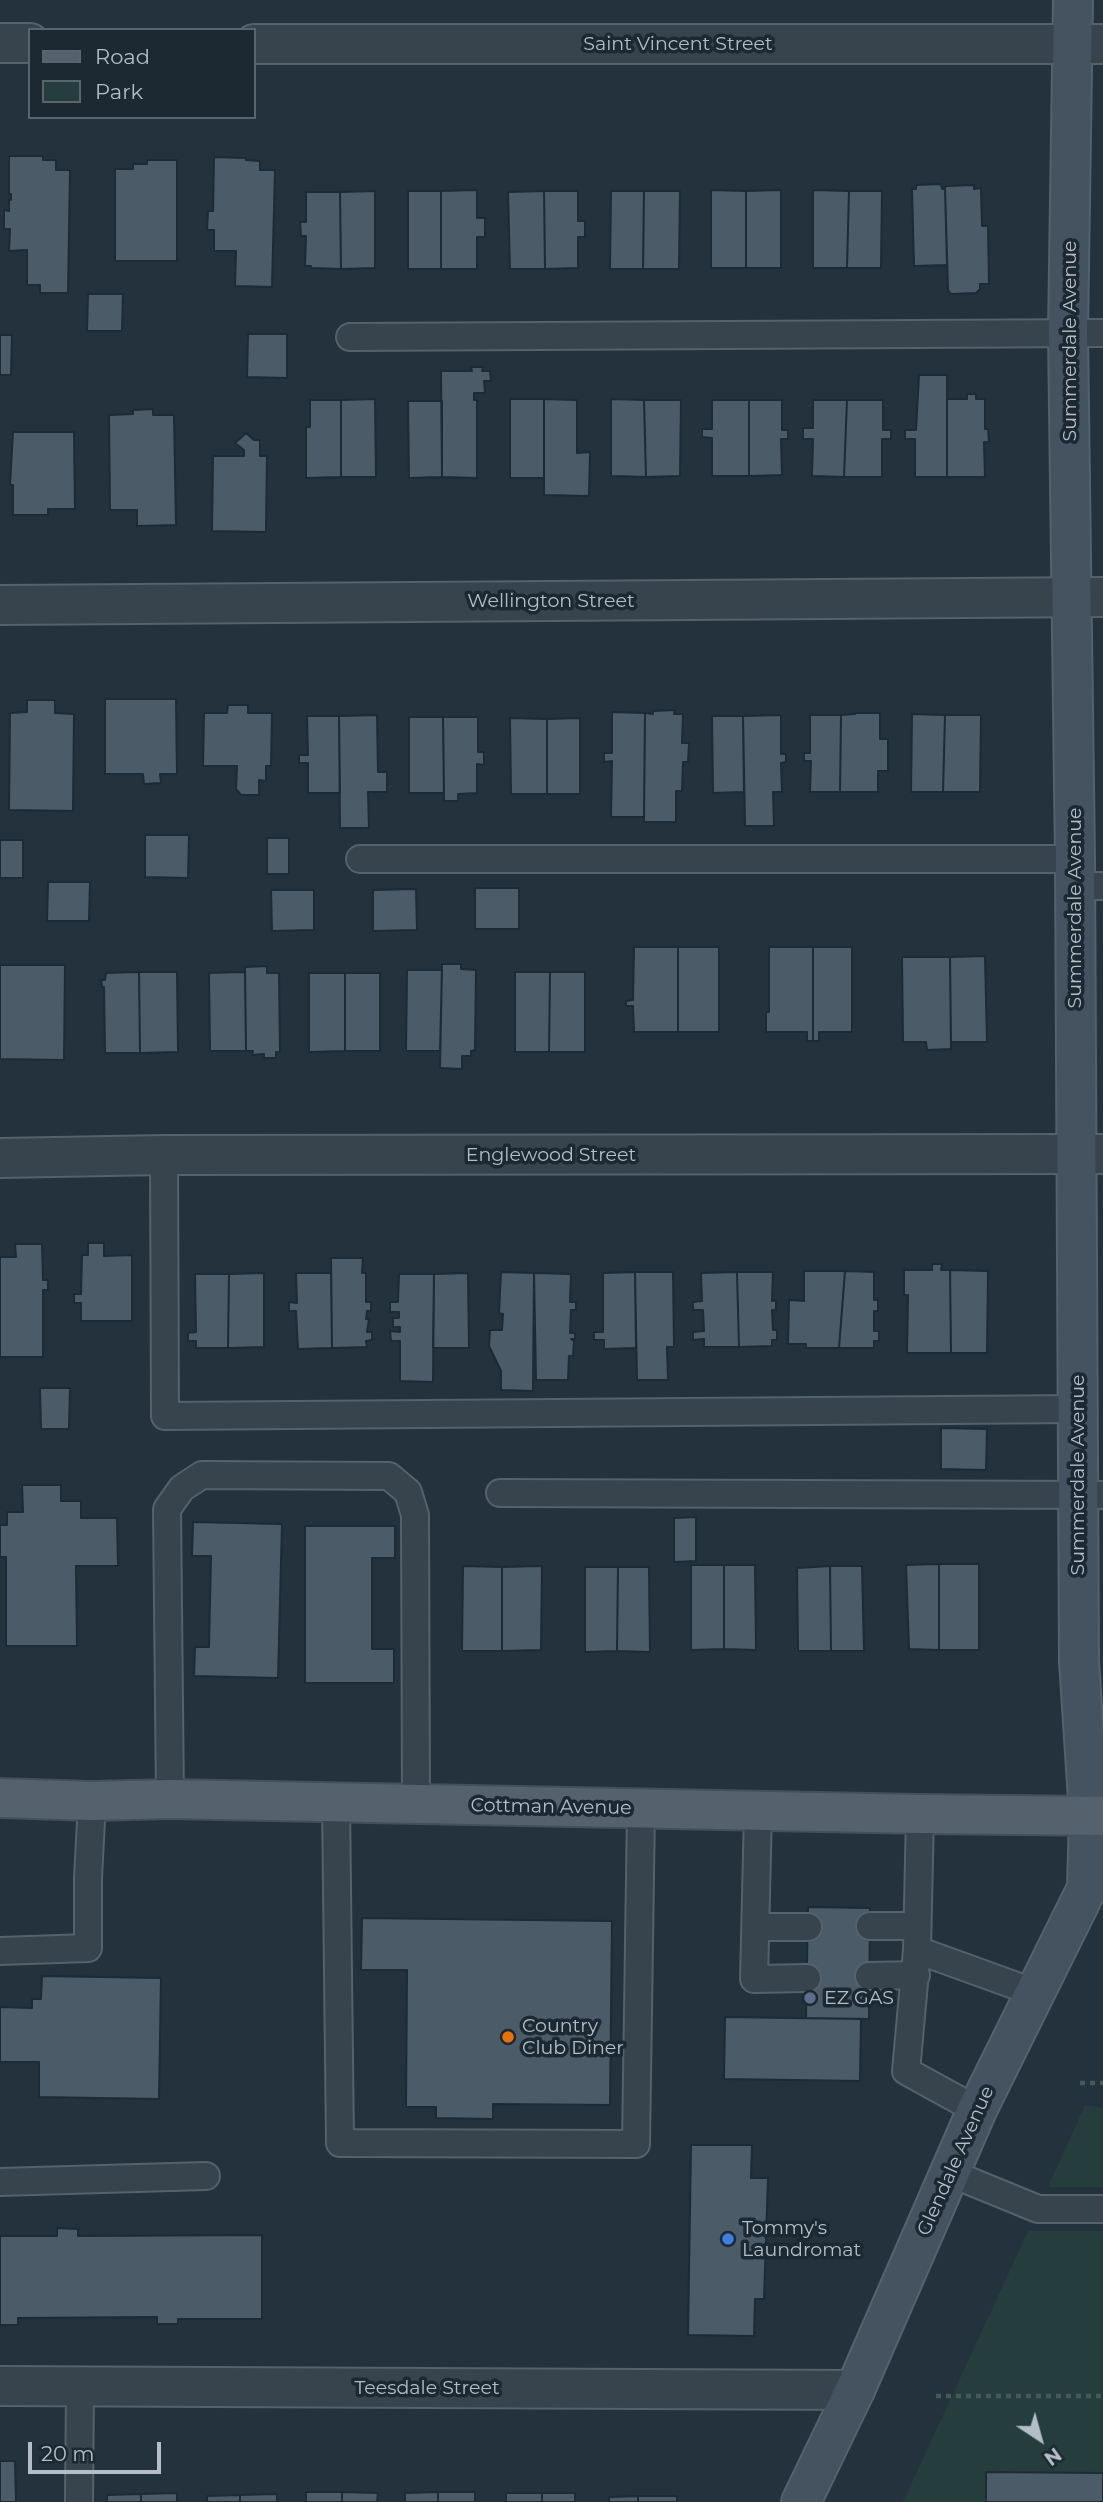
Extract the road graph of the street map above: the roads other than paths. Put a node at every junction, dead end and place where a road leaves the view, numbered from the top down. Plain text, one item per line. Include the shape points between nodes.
1 (1073, 0) edge
2 (0, 43) edge
3 (28, 43) edge
4 (256, 44) edge
5 (1088, 44) edge
6 (1085, 333) edge
7 (350, 337) dead end
8 (1087, 597) edge
9 (0, 605) edge
10 (360, 859) dead end
11 (1084, 877) edge
12 (1090, 1154) edge
13 (164, 1155) junction
14 (0, 1158) edge
15 (1078, 1409) junction
16 (1091, 1452) edge
17 (500, 1493) dead end
18 (1091, 1495) edge
19 (1091, 1661) edge
20 (0, 1798) edge
21 (170, 1799) junction
22 (92, 1801) junction
23 (336, 1803) junction
24 (416, 1805) junction
25 (640, 1809) junction
26 (758, 1811) junction
27 (920, 1814) junction
28 (1096, 1816) edge
29 (870, 1926) dead end
30 (756, 1927) junction
31 (808, 1927) dead end
32 (0, 1951) edge
33 (917, 1951) junction
34 (869, 1976) dead end
35 (807, 1978) dead end
36 (1036, 1993) junction
37 (977, 2110) junction
38 (950, 2173) junction
39 (206, 2176) dead end
40 (0, 2182) edge
41 (1103, 2209) edge
42 (0, 2386) edge
43 (80, 2386) junction
44 (855, 2390) junction
45 (79, 2502) edge
46 (802, 2502) edge

1 - 5 street, Summerdale Avenue
2 - 3 street
4 - 5 street, Saint Vincent Street
5 - 6 street, Summerdale Avenue
6 - 7 lane
6 - 8 street, Summerdale Avenue
8 - 9 street, Wellington Street
8 - 11 street, Summerdale Avenue
10 - 11 lane
11 - 12 street, Summerdale Avenue
12 - 13 street, Englewood Street
12 - 15 street, Summerdale Avenue
13 - 14 street, Englewood Street
13 - 15 lane via 165,1416
15 - 16 street, Summerdale Avenue
16 - 18 street, Summerdale Avenue
17 - 18 lane
18 - 19 street, Summerdale Avenue
19 - 28 street, Summerdale Avenue
20 - 22 main road, Cottman Avenue
21 - 22 main road, Cottman Avenue
21 - 23 main road, Cottman Avenue
21 - 24 lane via 167,1509 182,1488 202,1475 389,1476 408,1492 415,1515
22 - 32 lane via 88,1948
23 - 24 main road, Cottman Avenue
23 - 25 lane via 340,2143 636,2144
24 - 25 main road, Cottman Avenue
25 - 26 main road, Cottman Avenue
26 - 27 main road, Cottman Avenue
26 - 30 lane
27 - 28 main road, Cottman Avenue
27 - 33 lane
28 - 36 street, Glendale Avenue via 1087,1888
29 - 33 lane
30 - 31 lane
30 - 35 lane via 754,1979
33 - 34 lane
33 - 36 lane
33 - 37 lane via 906,2071
36 - 37 street, Glendale Avenue
37 - 38 street, Glendale Avenue
38 - 41 lane via 1038,2209
38 - 44 street, Glendale Avenue
39 - 40 lane
42 - 43 street, Teesdale Street
43 - 44 street, Teesdale Street
43 - 45 lane
44 - 46 street, Glendale Avenue

